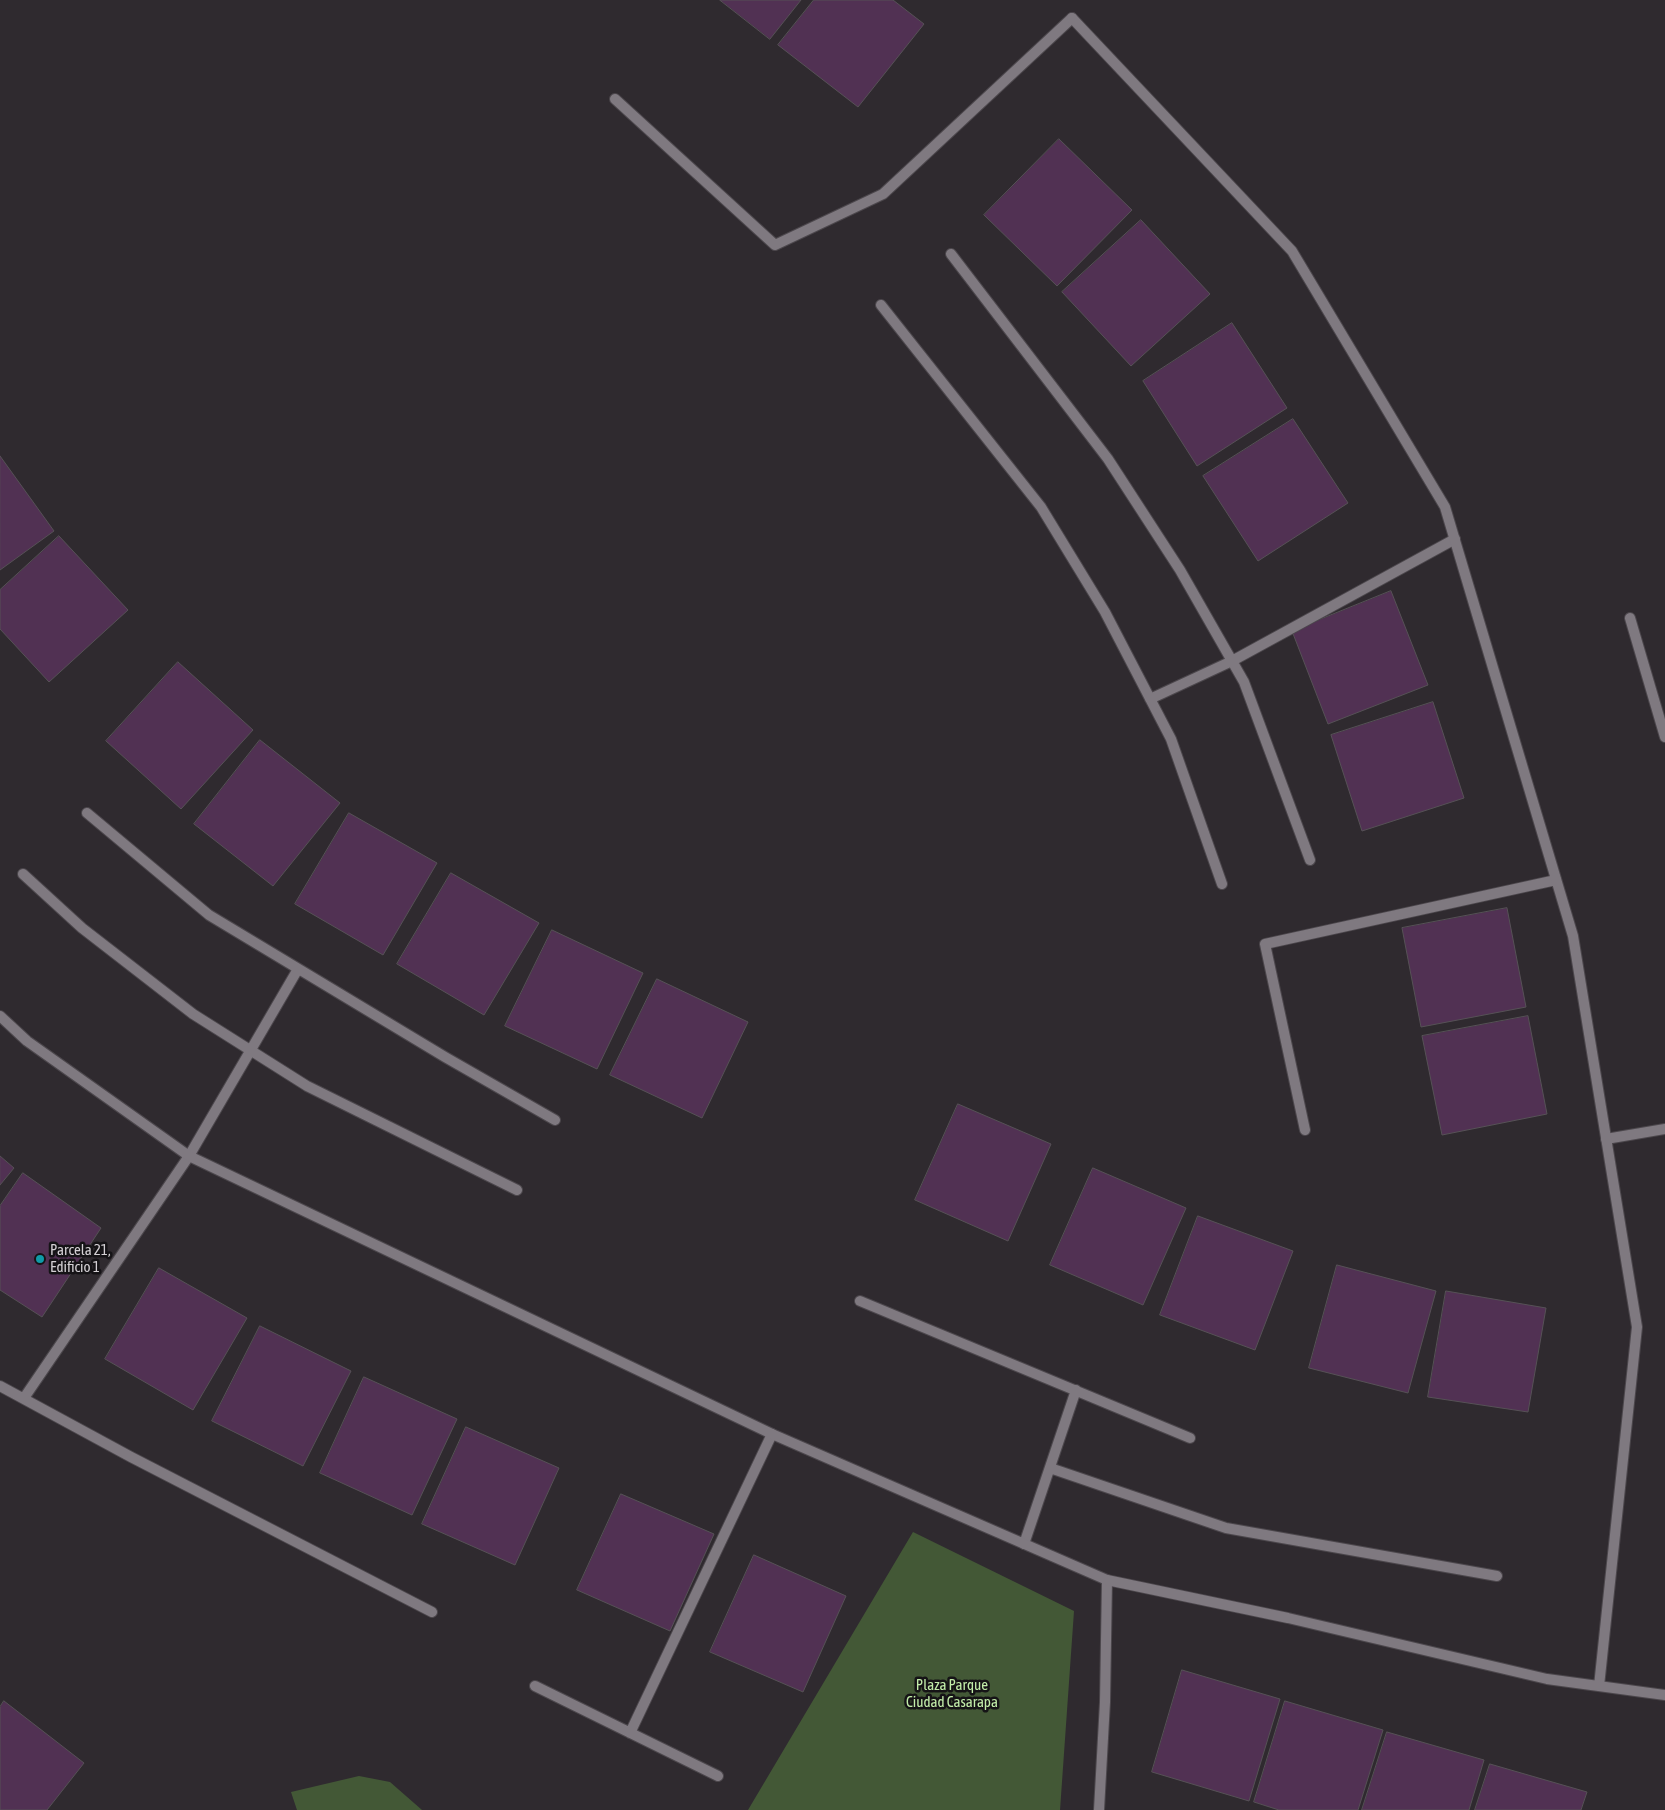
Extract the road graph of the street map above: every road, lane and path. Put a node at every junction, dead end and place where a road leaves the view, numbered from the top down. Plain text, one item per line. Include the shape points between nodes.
1 (615, 99) dead end
2 (951, 254) dead end
3 (882, 305) dead end
4 (1455, 539) junction
5 (1630, 618) dead end
6 (1232, 661) junction
7 (1150, 699) junction
8 (1665, 737) edge
9 (87, 813) dead end
10 (1310, 860) dead end
11 (23, 874) dead end
12 (1556, 880) junction
13 (1222, 884) dead end
14 (298, 969) junction
15 (0, 1016) edge
16 (250, 1050) junction
17 (555, 1120) dead end
18 (1665, 1129) edge
19 (1305, 1130) dead end
20 (1606, 1139) junction
21 (188, 1156) junction
22 (517, 1190) dead end
23 (860, 1301) dead end
24 (0, 1386) edge
25 (1076, 1390) junction
26 (24, 1398) junction
27 (772, 1434) junction
28 (1190, 1438) dead end
29 (1050, 1468) junction
30 (1024, 1544) junction
31 (1497, 1576) dead end
32 (1107, 1580) junction
33 (432, 1612) dead end
34 (535, 1686) dead end
35 (1600, 1686) junction
36 (1665, 1695) edge
37 (630, 1733) junction
38 (718, 1776) dead end
39 (1099, 1810) edge

1 - 4 street via 775,245 883,194 1072,18 1292,251 1445,507
2 - 6 street via 1108,459 1180,570
3 - 7 street via 1041,507 1105,612
4 - 6 street
4 - 12 street
5 - 8 street
6 - 7 street
6 - 10 street via 1244,682
7 - 13 street via 1171,739
9 - 14 street via 209,915
11 - 16 street via 96,940 193,1014
12 - 19 street via 1265,944
12 - 20 street via 1573,936
14 - 16 street
14 - 17 street
15 - 21 street via 27,1041
16 - 21 street
16 - 22 street via 307,1086
18 - 20 street
20 - 35 street via 1637,1327
21 - 26 street
21 - 27 street
23 - 25 street
24 - 26 street
25 - 28 street
25 - 29 street
26 - 33 street
27 - 30 street
27 - 37 street
29 - 30 street
29 - 31 street via 1226,1528
30 - 32 street
32 - 35 street via 1288,1618 1547,1679
32 - 39 street
34 - 37 street
35 - 36 street
37 - 38 street

